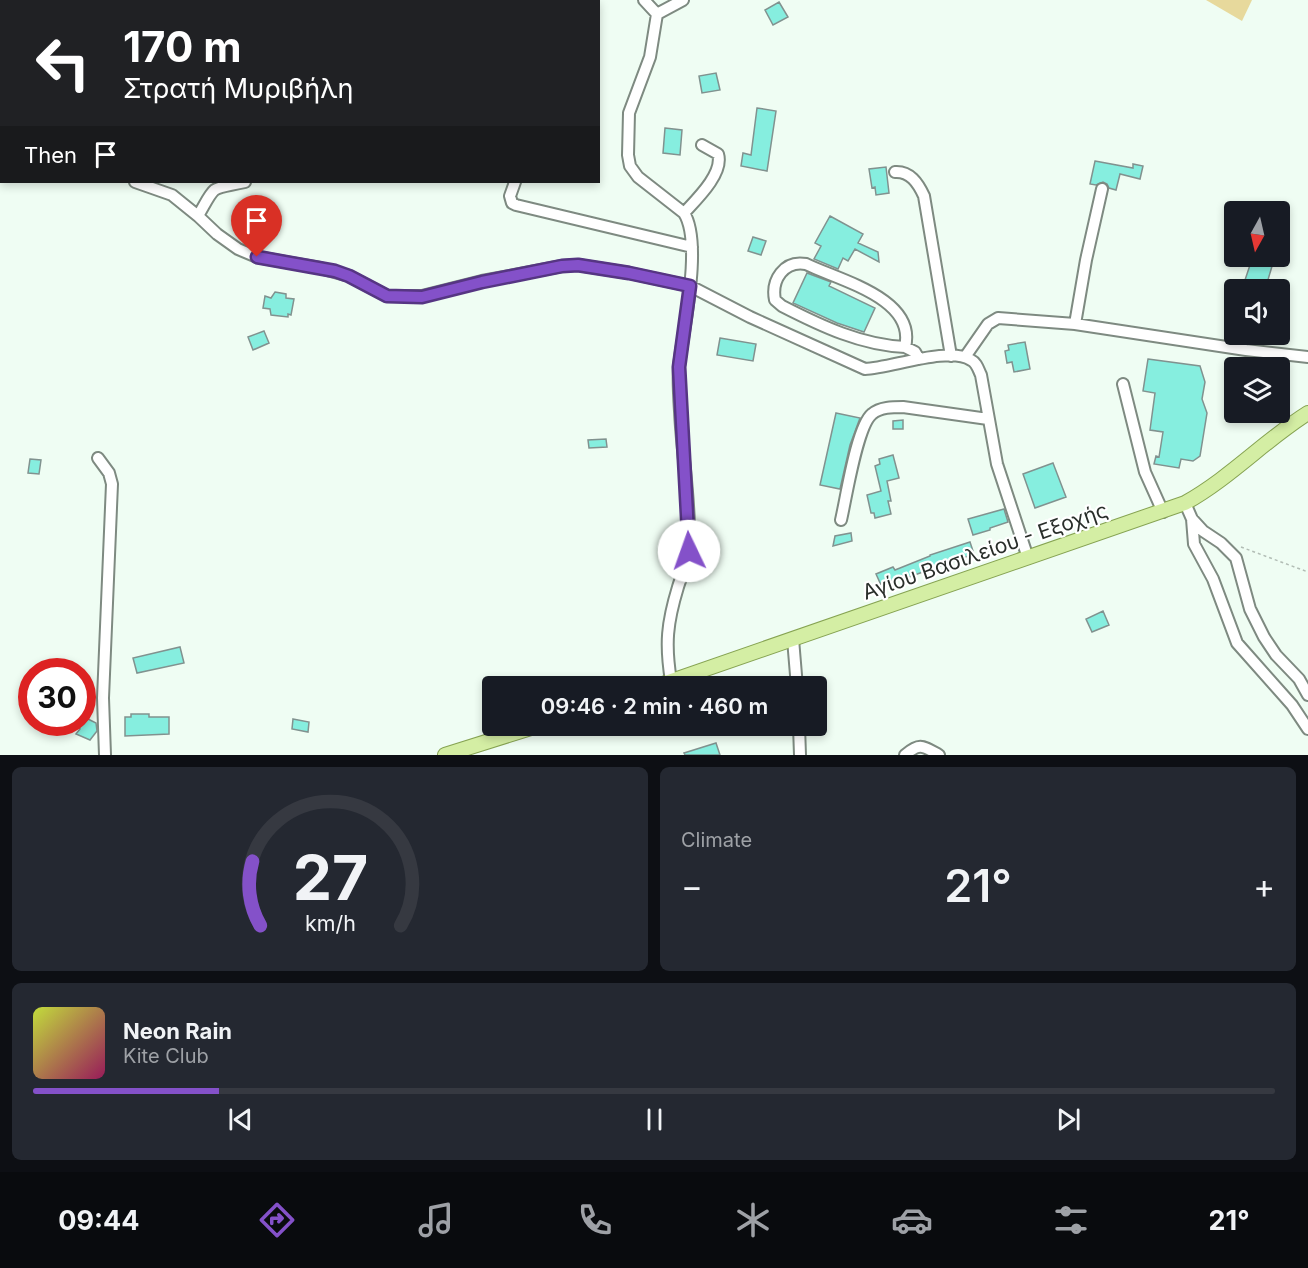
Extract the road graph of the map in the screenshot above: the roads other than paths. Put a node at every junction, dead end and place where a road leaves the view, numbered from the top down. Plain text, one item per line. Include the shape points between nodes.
1 (644, 0) edge
2 (683, 0) edge
3 (657, 14) junction
4 (702, 145) dead end
5 (895, 172) dead end
6 (138, 183) edge
7 (240, 183) edge
8 (515, 183) edge
9 (1102, 189) dead end
10 (684, 213) junction
11 (198, 216) junction
12 (692, 247) junction
13 (690, 286) junction
14 (1075, 324) junction
15 (905, 347) junction
16 (951, 356) junction
17 (965, 357) junction
18 (1308, 357) edge
19 (919, 359) junction
20 (1123, 384) dead end
21 (1308, 413) edge
22 (988, 419) junction
23 (98, 458) dead end
24 (1185, 503) junction
25 (1163, 512) junction
26 (1192, 519) junction
27 (841, 520) dead end
28 (1028, 558) junction
29 (793, 639) junction
30 (670, 676) edge
31 (686, 676) edge
32 (796, 676) edge
33 (1308, 695) edge
34 (1308, 729) edge
35 (509, 736) edge
36 (799, 736) edge
37 (464, 752) edge
38 (105, 755) edge
39 (445, 755) edge
40 (800, 755) edge
41 (905, 755) edge
42 (939, 755) edge

1 - 3 street
2 - 3 street
3 - 10 street via 650,57 628,113 628,155 630,166 639,177
4 - 10 street via 718,154 719,166
5 - 16 street via 912,177 924,196
6 - 11 street via 172,195
7 - 11 street via 215,188
8 - 12 street via 510,200 516,205
9 - 14 street
10 - 12 street via 690,225
11 - 13 street via 238,249 257,257 349,276 387,296 422,297 578,265
12 - 13 street
13 - 19 street via 865,369
13 - 30 street via 679,367 689,551 666,635
14 - 17 street via 998,318 988,324
14 - 18 street
15 - 15 street via 908,337 900,317 880,297 797,262 783,270 775,281 775,300 782,306 855,339
15 - 19 street
16 - 17 street
16 - 19 street
17 - 22 street via 972,360 981,375
20 - 25 street via 1145,472
21 - 24 main road, Αγίου Βασιλείου - Εξοχής via 1227,477
22 - 27 street via 903,407 872,414 858,441
22 - 28 street
23 - 38 street via 109,472 112,484
24 - 25 main road, Αγίου Βασιλείου - Εξοχής
24 - 26 street
25 - 28 main road, Αγίου Βασιλείου - Εξοχής
26 - 33 street via 1236,558 1250,609 1264,637
26 - 34 street via 1194,544 1213,579 1238,643
28 - 29 main road, Αγίου Βασιλείου - Εξοχής
29 - 31 main road, Αγίου Βασιλείου - Εξοχής
29 - 32 street
35 - 37 main road
36 - 40 street
37 - 39 main road
41 - 42 street via 919,746

